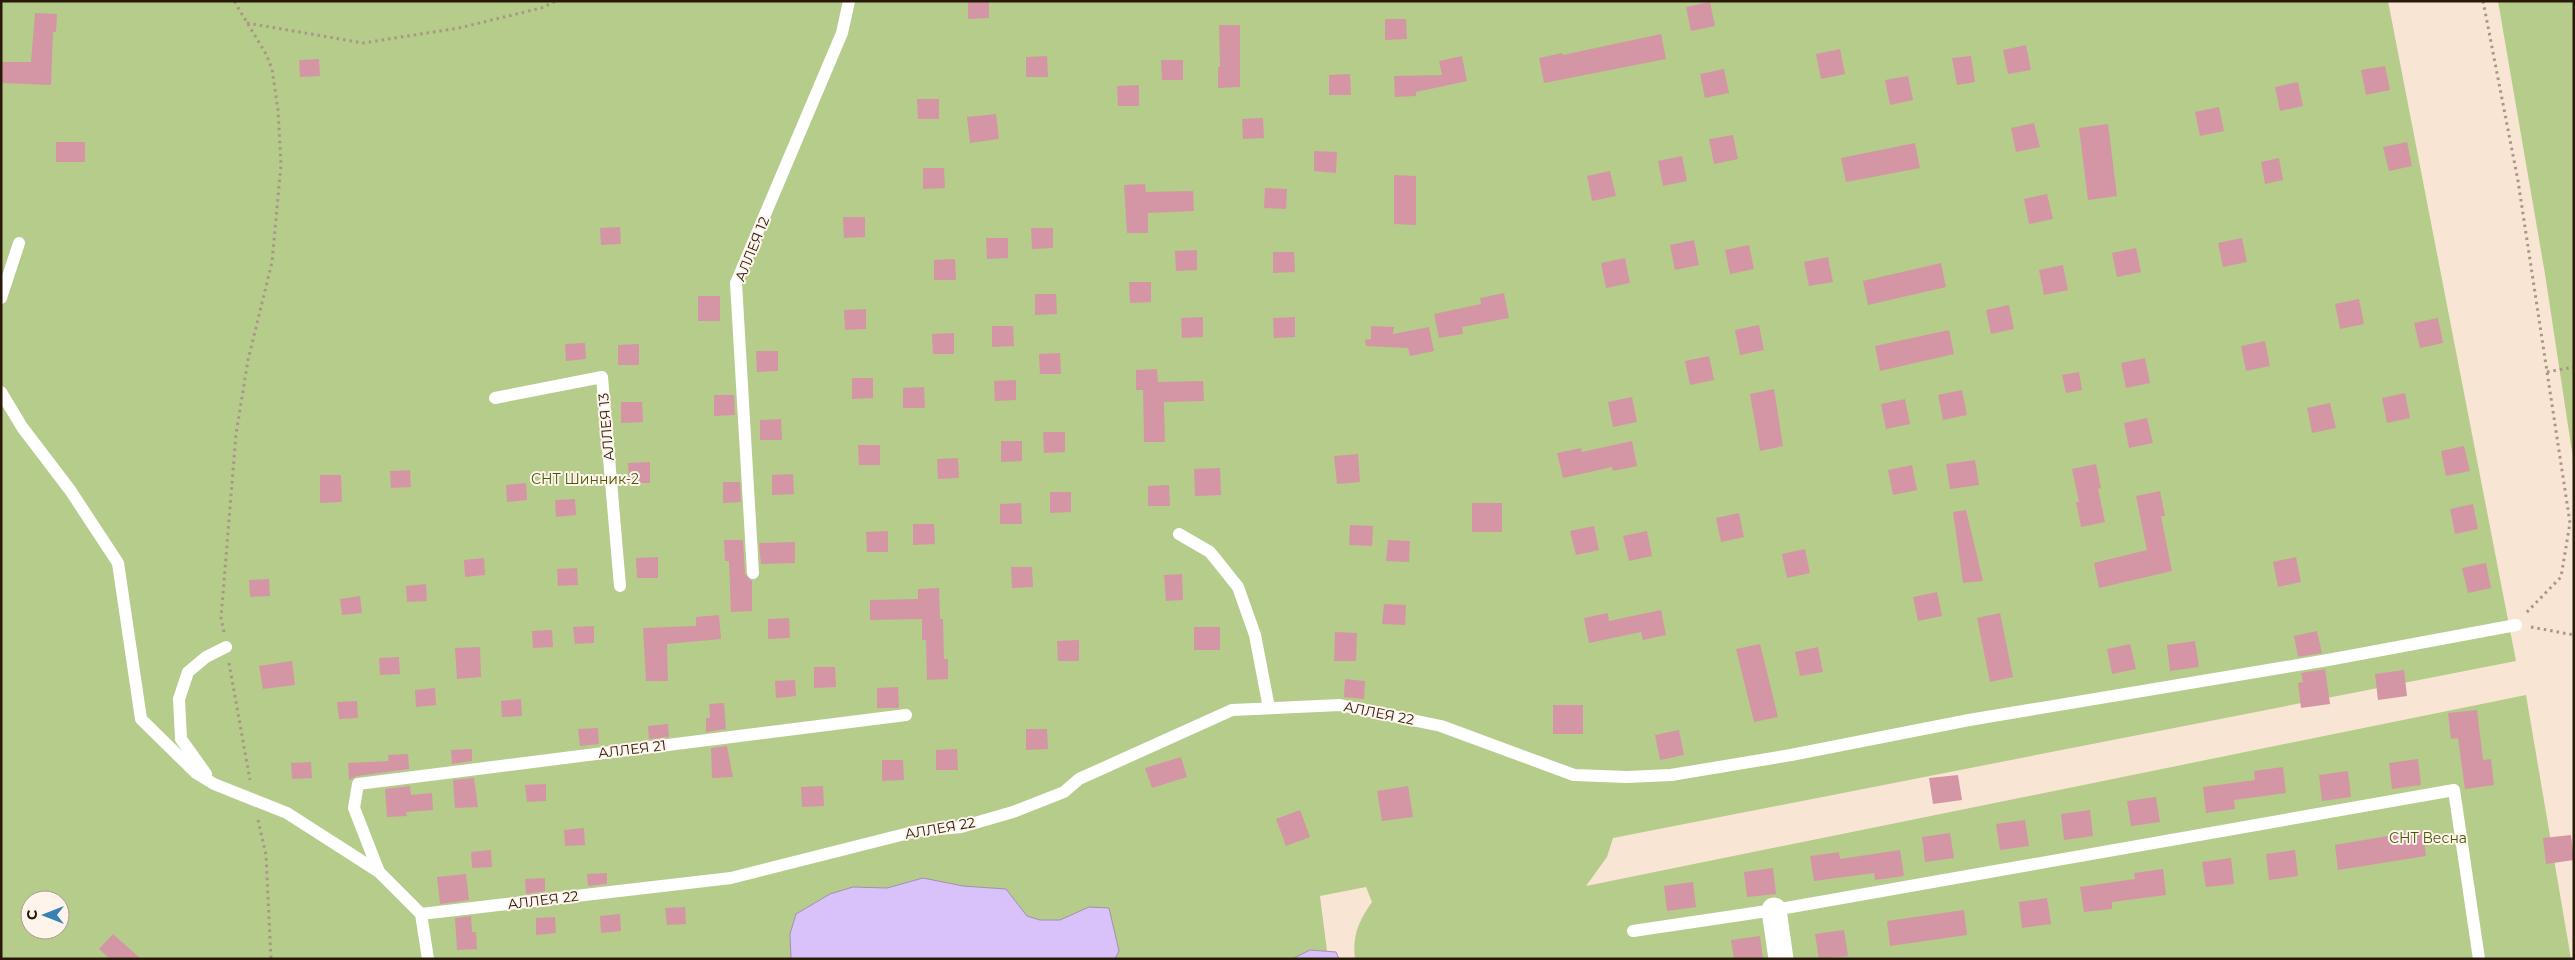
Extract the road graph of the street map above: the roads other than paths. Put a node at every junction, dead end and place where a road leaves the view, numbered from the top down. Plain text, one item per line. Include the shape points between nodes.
1 (849, 1) edge
2 (19, 242) dead end
3 (1, 298) edge
4 (1, 392) edge
5 (496, 398) dead end
6 (1179, 534) dead end
7 (753, 573) dead end
8 (620, 586) dead end
9 (2516, 625) road end
10 (226, 646) road end
11 (1269, 708) junction
12 (906, 715) dead end
13 (214, 784) junction
14 (379, 872) junction
15 (1774, 910) junction
16 (421, 914) junction
17 (1633, 931) dead end
18 (428, 959) edge
19 (1782, 959) edge
20 (2479, 959) edge

1 - 7 lane, АЛЛЕЯ 12 via 842,33 736,283
2 - 3 lane
4 - 13 lane via 118,563 142,719 196,773
5 - 8 lane, АЛЛЕЯ 13 via 602,377
6 - 11 lane via 1210,552 1238,586 1255,635
9 - 11 lane, АЛЛЕЯ 22 via 1672,775 1574,775 1440,726 1340,705
10 - 13 lane via 206,656 188,672 179,699 181,739
11 - 16 lane, АЛЛЕЯ 22 via 1232,710 1079,780 1064,792 1013,812 961,827 917,831 731,878
12 - 14 lane, АЛЛЕЯ 21 via 358,784 354,808
13 - 14 lane via 286,813
14 - 16 lane
15 - 17 lane
15 - 19 street
15 - 20 lane via 2454,790
16 - 18 lane

